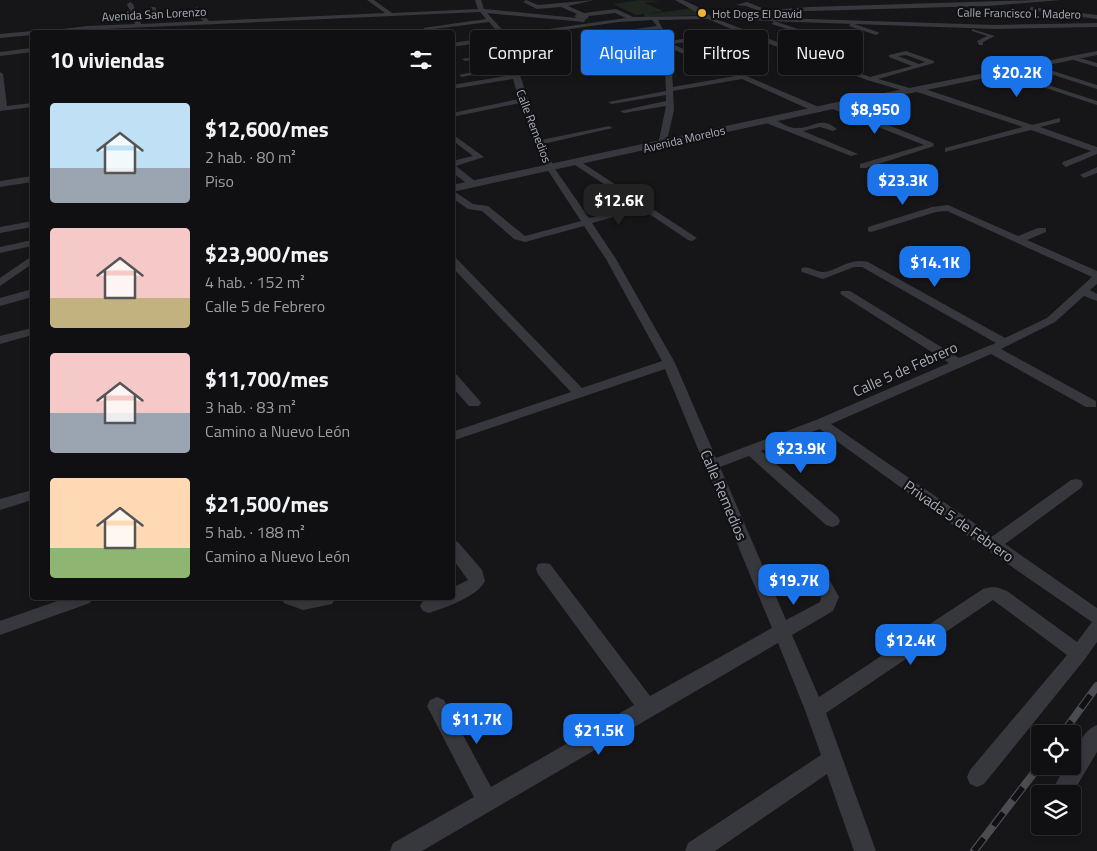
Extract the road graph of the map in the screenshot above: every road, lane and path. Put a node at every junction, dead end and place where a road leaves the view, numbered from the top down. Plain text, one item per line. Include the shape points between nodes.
1 (370, 0) edge
2 (479, 0) edge
3 (591, 0) edge
4 (678, 0) edge
5 (700, 0) edge
6 (827, 0) edge
7 (881, 0) edge
8 (906, 0) edge
9 (951, 0) edge
10 (1001, 0) edge
11 (1026, 0) edge
12 (1058, 0) edge
13 (526, 2) dead end
14 (1035, 2) junction
15 (783, 3) dead end
16 (130, 4) dead end
17 (562, 4) junction
18 (1016, 4) junction
19 (739, 5) dead end
20 (970, 5) junction
21 (394, 6) dead end
22 (901, 6) junction
23 (926, 6) junction
24 (989, 6) junction
25 (694, 7) junction
26 (153, 8) dead end
27 (197, 8) dead end
28 (382, 8) junction
29 (799, 8) junction
30 (830, 8) junction
31 (851, 8) junction
32 (482, 10) junction
33 (700, 11) junction
34 (765, 11) junction
35 (392, 15) junction
36 (583, 15) junction
37 (167, 16) dead end
38 (707, 16) junction
39 (159, 17) junction
40 (758, 17) junction
41 (1097, 17) edge
42 (654, 18) junction
43 (1010, 18) dead end
44 (561, 19) junction
45 (632, 19) junction
46 (490, 20) junction
47 (834, 20) junction
48 (612, 21) junction
49 (877, 21) junction
50 (889, 22) junction
51 (207, 23) junction
52 (597, 24) junction
53 (956, 24) junction
54 (163, 25) junction
55 (1097, 25) edge
56 (139, 26) junction
57 (1001, 26) junction
58 (426, 28) dead end
59 (661, 28) joint
60 (498, 29) joint
61 (50, 30) edge
62 (489, 30) dead end
63 (555, 30) edge
64 (631, 30) dead end
65 (738, 30) edge
66 (796, 30) edge
67 (866, 30) junction
68 (863, 31) edge
69 (907, 31) dead end
70 (876, 33) dead end
71 (30, 35) edge
72 (0, 36) edge
73 (470, 42) edge
74 (770, 42) edge
75 (981, 44) dead end
76 (455, 45) edge
77 (778, 45) edge
78 (674, 47) edge
79 (30, 50) edge
80 (0, 54) edge
81 (1096, 54) edge
82 (916, 56) joint
83 (470, 58) edge
84 (1072, 58) junction
85 (464, 59) dead end
86 (1097, 65) edge
87 (918, 66) junction
88 (1031, 66) junction
89 (1002, 72) junction
90 (470, 73) edge
91 (0, 74) edge
92 (462, 75) dead end
93 (669, 75) edge
94 (859, 75) edge
95 (986, 75) junction
96 (516, 76) joint
97 (742, 77) junction
98 (870, 79) junction
99 (455, 86) edge
100 (1020, 87) dead end
101 (1097, 87) edge
102 (670, 90) junction
103 (914, 90) junction
104 (623, 96) dead end
105 (523, 100) junction
106 (612, 102) dead end
107 (670, 102) junction
108 (1097, 103) edge
109 (30, 105) edge
110 (833, 106) junction
111 (2, 109) edge
112 (818, 110) junction
113 (624, 111) dead end
114 (455, 114) edge
115 (769, 120) junction
116 (1057, 120) dead end
117 (1032, 127) junction
118 (609, 128) dead end
119 (833, 128) dead end
120 (796, 132) junction
121 (455, 138) edge
122 (538, 143) junction
123 (662, 144) junction
124 (948, 150) dead end
125 (1097, 150) edge
126 (854, 154) dead end
127 (578, 163) junction
128 (1066, 164) dead end
129 (455, 165) edge
130 (863, 166) dead end
131 (455, 169) edge
132 (551, 169) junction
133 (1097, 170) edge
134 (1084, 175) dead end
135 (455, 176) edge
136 (30, 179) edge
137 (0, 184) edge
138 (470, 185) junction
139 (455, 190) edge
140 (455, 194) edge
141 (644, 206) junction
142 (587, 222) junction
143 (30, 224) edge
144 (871, 229) dead end
145 (0, 230) edge
146 (1042, 230) dead end
147 (692, 238) dead end
148 (1019, 239) junction
149 (30, 243) edge
150 (0, 250) edge
151 (30, 260) edge
152 (455, 263) edge
153 (806, 270) dead end
154 (1097, 276) edge
155 (0, 283) edge
156 (1083, 291) junction
157 (846, 293) dead end
158 (30, 294) edge
159 (1097, 298) edge
160 (0, 302) edge
161 (30, 332) edge
162 (0, 340) edge
163 (1005, 343) junction
164 (992, 349) junction
165 (668, 363) junction
166 (959, 364) junction
167 (455, 382) edge
168 (580, 394) junction
169 (474, 404) dead end
170 (1091, 404) dead end
171 (821, 423) junction
172 (455, 436) edge
173 (751, 450) junction
174 (711, 464) junction
175 (1076, 484) dead end
176 (30, 496) edge
177 (0, 505) edge
178 (832, 521) dead end
179 (992, 545) junction
180 (455, 550) edge
181 (544, 569) dead end
182 (823, 584) dead end
183 (455, 595) edge
184 (78, 600) edge
185 (295, 600) edge
186 (326, 600) dead end
187 (443, 600) edge
188 (429, 606) dead end
189 (1097, 617) edge
190 (0, 628) edge
191 (1097, 628) edge
192 (780, 632) junction
193 (1079, 654) junction
194 (437, 706) dead end
195 (647, 708) junction
196 (815, 710) junction
197 (1097, 734) edge
198 (833, 758) junction
199 (977, 777) dead end
200 (1065, 785) edge
201 (487, 801) junction
202 (401, 851) edge
203 (696, 851) edge
204 (865, 851) edge

1 - 28 street
2 - 32 street
3 - 17 street
4 - 25 street
5 - 25 street
6 - 31 street
7 - 22 street
8 - 23 street
9 - 20 street
10 - 18 street
11 - 14 street
12 - 14 street
13 - 17 street via 537,7
14 - 18 street
15 - 29 street
16 - 56 street
17 - 36 street
18 - 24 street
19 - 34 street via 747,4
20 - 23 street
20 - 24 street
21 - 28 street
22 - 23 street
22 - 31 street
24 - 41 street
25 - 33 street
26 - 39 street
27 - 51 street
28 - 35 street
29 - 30 street
29 - 34 street
30 - 31 street
30 - 50 street
32 - 35 street, Avenida San Lorenzo
32 - 44 street, Avenida San Lorenzo
32 - 46 street
33 - 34 street
33 - 38 street
35 - 51 street, Avenida San Lorenzo
36 - 44 street
36 - 45 street via 616,11
36 - 48 street
37 - 39 street
38 - 40 street, Calle Francisco I. Madero
38 - 42 street, Calle Francisco I. Madero
38 - 65 street
39 - 54 street
40 - 47 street, Calle Francisco I. Madero
40 - 66 street
42 - 45 street, Calle Francisco I. Madero
42 - 59 street
43 - 57 street
44 - 52 street, Avenida San Lorenzo
45 - 48 street, Calle Francisco I. Madero
46 - 58 street
46 - 60 street
47 - 49 street, Calle Francisco I. Madero
47 - 67 street
48 - 52 street
49 - 50 street, Calle Francisco I. Madero
49 - 69 street
50 - 53 street, Calle Francisco I. Madero
51 - 54 street, Avenida San Lorenzo
52 - 63 street
53 - 57 street, Calle Francisco I. Madero
53 - 75 street via 992,36 981,40
54 - 56 street, Avenida San Lorenzo
55 - 57 street, Calle Francisco I. Madero
56 - 61 street, Avenida San Lorenzo
59 - 64 street
60 - 62 street
67 - 68 street
67 - 70 street
71 - 72 street
73 - 76 street
74 - 77 street
78 - 97 street
79 - 80 street
81 - 84 street, Avenida Morelos
82 - 87 street via 932,61
82 - 87 street via 904,53 890,56
83 - 85 street
84 - 86 street
84 - 88 street, Avenida Morelos
87 - 98 street
88 - 89 street, Avenida Morelos
88 - 101 street
89 - 95 street, Avenida Morelos
89 - 108 street
90 - 92 street
91 - 111 street
93 - 102 street
94 - 98 street
95 - 100 street
95 - 103 street, Avenida Morelos
96 - 99 street
96 - 105 street, Calle Remedios
97 - 102 street
97 - 112 street
98 - 103 street
102 - 104 street
102 - 106 street
102 - 107 street
103 - 110 street, Avenida Morelos
103 - 117 street
105 - 114 street
105 - 122 street, Calle Remedios
107 - 113 street
107 - 123 street
109 - 111 street
110 - 112 street, Avenida Morelos
110 - 130 street via 932,146
112 - 115 street, Avenida Morelos
115 - 120 street
115 - 123 street, Avenida Morelos
116 - 117 street
117 - 124 street
117 - 125 street
118 - 122 street
119 - 120 street via 821,124
120 - 126 street
121 - 129 street via 480,157
122 - 132 street, Calle Remedios
123 - 127 street, Avenida Morelos
125 - 128 street
127 - 132 street, Avenida Morelos
127 - 141 street
131 - 138 street
132 - 138 street, Avenida Morelos
132 - 142 street, Calle Remedios
133 - 134 street
135 - 138 street
136 - 137 street
138 - 139 street, Avenida Morelos
140 - 142 street via 471,207 485,208 520,238
141 - 142 street
141 - 147 street
142 - 165 street, Calle Remedios via 623,278
143 - 145 street
144 - 148 street via 948,208
146 - 148 street
148 - 154 street
149 - 150 street
151 - 155 street
152 - 168 street
153 - 163 street via 826,276 856,263 864,264
154 - 156 street, Calle 5 de Febrero
156 - 159 street
156 - 163 street, Calle 5 de Febrero via 1050,320
157 - 166 street
158 - 160 street
161 - 162 street
163 - 164 street, Calle 5 de Febrero
164 - 166 street, Calle 5 de Febrero
164 - 170 street
165 - 168 street
165 - 174 street, Calle Remedios
166 - 171 street, Calle 5 de Febrero
167 - 169 street
168 - 172 street
171 - 173 street, Calle 5 de Febrero
171 - 179 street, Privada 5 de Febrero
173 - 174 street, Calle 5 de Febrero
173 - 178 street
174 - 192 street, Calle Remedios
175 - 179 street
176 - 177 street
179 - 189 street, Privada 5 de Febrero
180 - 183 street via 476,574 477,581
181 - 195 street
182 - 192 street via 830,597 827,606
184 - 190 street
185 - 186 street via 303,603
187 - 188 street
191 - 193 street
192 - 195 street
192 - 196 street, Calle Remedios
193 - 196 street via 1002,596 989,594
193 - 199 street
194 - 201 street
195 - 201 street
196 - 198 street, Calle Remedios
197 - 200 street
198 - 203 street
198 - 204 street, Calle Remedios
201 - 202 street

